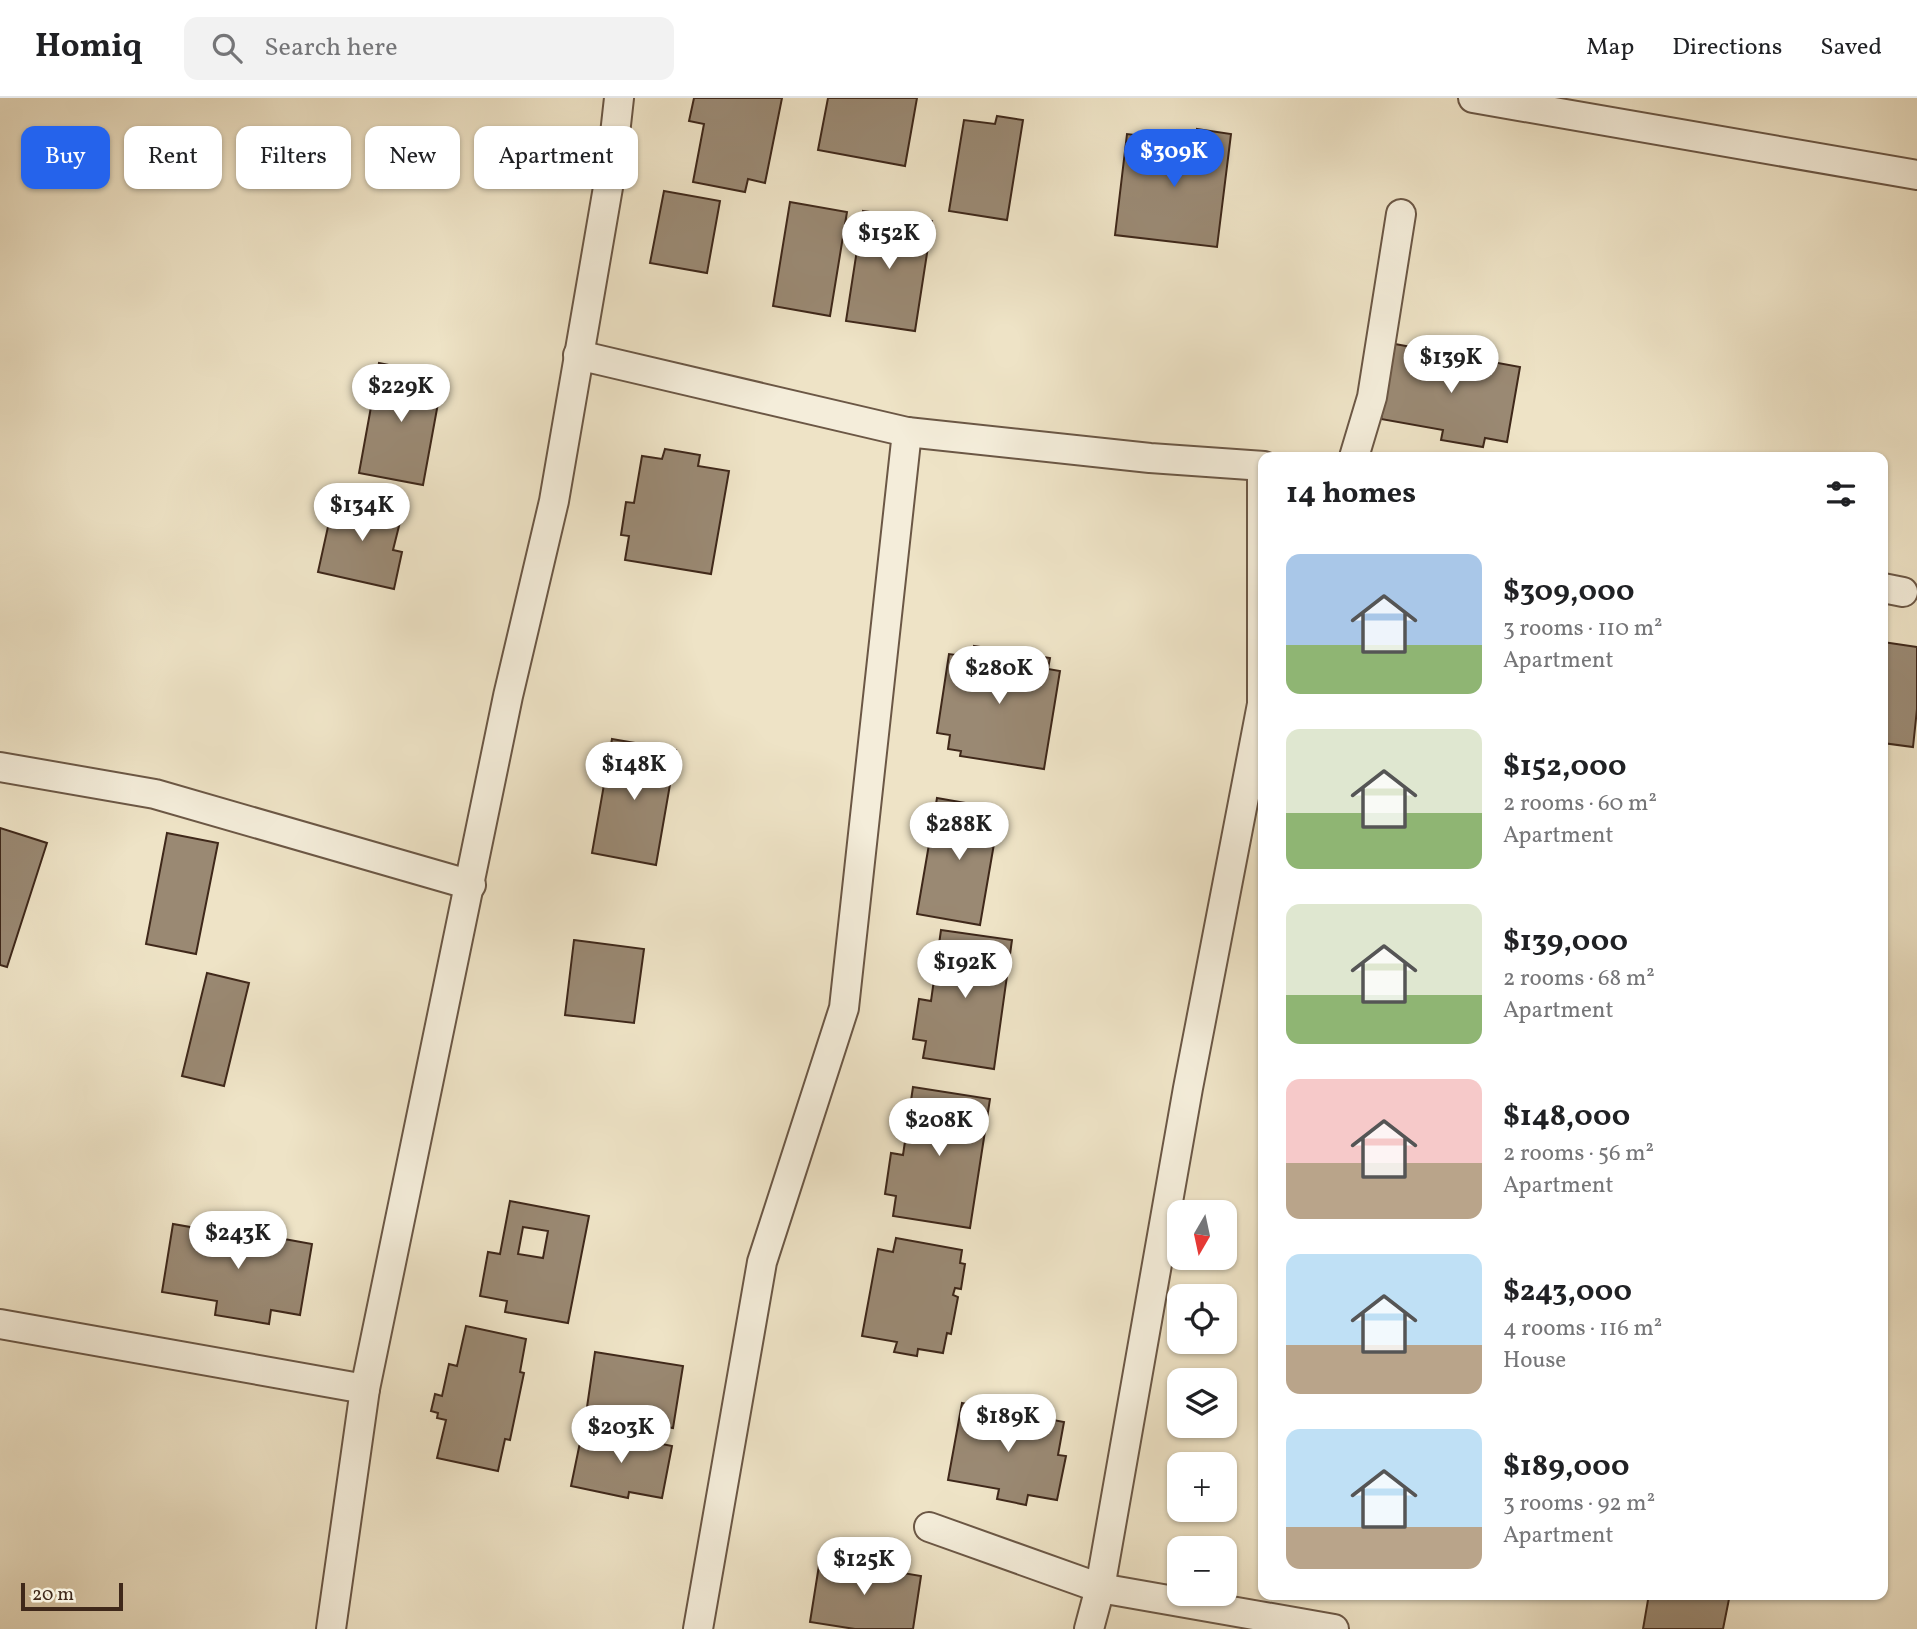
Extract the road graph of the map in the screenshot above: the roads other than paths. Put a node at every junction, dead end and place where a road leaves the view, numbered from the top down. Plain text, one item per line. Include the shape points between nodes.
1 (619, 98) edge
2 (1473, 98) edge
3 (1917, 175) edge
4 (1401, 214) dead end
5 (578, 355) junction
6 (907, 432) junction
7 (1356, 452) edge
8 (1258, 466) edge
9 (1258, 725) edge
10 (0, 767) edge
11 (471, 885) junction
12 (0, 1324) edge
13 (365, 1389) junction
14 (929, 1527) dead end
15 (1100, 1588) junction
16 (331, 1629) edge
17 (698, 1629) edge
18 (1089, 1629) edge
19 (1334, 1629) edge

1 - 5 street
2 - 3 street
4 - 7 street via 1372,397
5 - 6 street
5 - 11 street via 554,501 508,696
6 - 8 street
6 - 17 street via 844,1008 762,1262
9 - 15 street
10 - 11 street via 155,794
11 - 13 street
12 - 13 street
13 - 16 street
14 - 15 street
15 - 18 street
15 - 19 street

